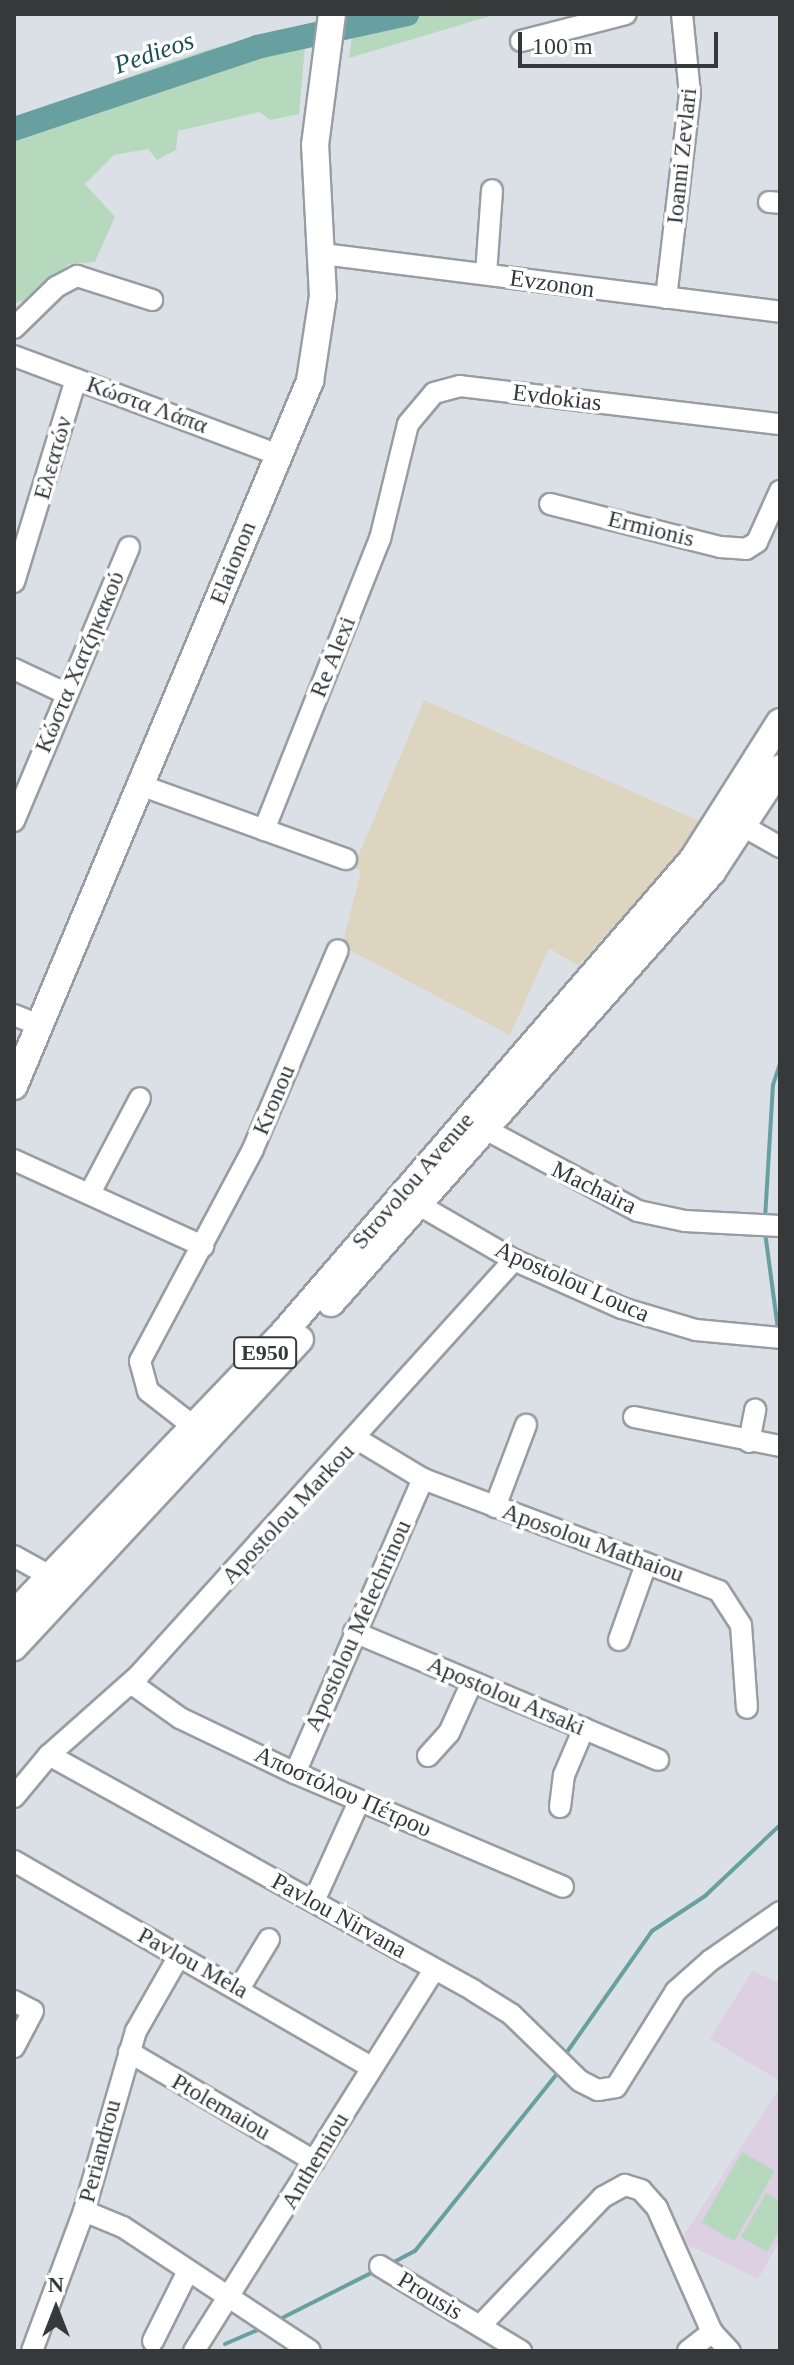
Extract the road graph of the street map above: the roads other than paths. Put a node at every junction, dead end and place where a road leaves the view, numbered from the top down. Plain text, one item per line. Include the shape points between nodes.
1 (332, 14) edge
2 (626, 14) edge
3 (682, 14) edge
4 (521, 41) dead end
5 (492, 190) dead end
6 (323, 254) junction
7 (486, 274) junction
8 (666, 298) junction
9 (152, 300) dead end
10 (780, 312) edge
11 (14, 328) edge
12 (14, 356) edge
13 (76, 379) junction
14 (780, 424) edge
15 (279, 455) junction
16 (394, 481) joint
17 (780, 491) edge
18 (550, 504) dead end
19 (129, 547) dead end
20 (19, 559) edge
21 (14, 582) edge
22 (14, 669) edge
23 (65, 693) junction
24 (780, 722) edge
25 (780, 768) edge
26 (140, 785) junction
27 (14, 821) edge
28 (743, 826) junction
29 (264, 830) junction
30 (780, 847) edge
31 (346, 859) dead end
32 (338, 950) dead end
33 (14, 1015) edge
34 (41, 1026) junction
35 (14, 1086) edge
36 (140, 1098) dead end
37 (477, 1125) junction
38 (14, 1160) edge
39 (90, 1193) junction
40 (421, 1206) junction
41 (770, 1225) edge
42 (203, 1246) junction
43 (514, 1260) junction
44 (775, 1338) edge
45 (755, 1410) dead end
46 (634, 1417) dead end
47 (526, 1425) dead end
48 (193, 1426) junction
49 (357, 1439) junction
50 (749, 1442) junction
51 (780, 1446) edge
52 (423, 1479) junction
53 (495, 1507) junction
54 (14, 1556) edge
55 (646, 1564) junction
56 (60, 1581) junction
57 (14, 1614) edge
58 (354, 1632) junction
59 (619, 1640) dead end
60 (14, 1647) edge
61 (472, 1682) junction
62 (131, 1683) junction
63 (747, 1708) dead end
64 (584, 1728) junction
65 (49, 1755) junction
66 (428, 1756) dead end
67 (658, 1760) dead end
68 (295, 1773) junction
69 (14, 1797) edge
70 (359, 1802) junction
71 (560, 1807) dead end
72 (14, 1861) edge
73 (563, 1887) dead end
74 (314, 1901) junction
75 (780, 1912) edge
76 (269, 1939) dead end
77 (179, 1956) junction
78 (434, 1970) junction
79 (239, 1989) junction
80 (14, 2001) edge
81 (14, 2047) edge
82 (129, 2052) junction
83 (371, 2067) junction
84 (314, 2161) junction
85 (84, 2211) junction
86 (380, 2266) dead end
87 (187, 2273) junction
88 (230, 2299) junction
89 (480, 2326) junction
90 (712, 2332) junction
91 (153, 2341) dead end
92 (306, 2350) edge
93 (32, 2351) edge
94 (194, 2351) edge
95 (521, 2351) edge
96 (688, 2351) edge
97 (730, 2351) edge

1 - 6 main road, Elaionon via 319,82 315,172
2 - 4 street
3 - 8 street, Ioanni Zevlari via 690,94
5 - 7 street
6 - 7 street, Evzonon
6 - 15 main road, Elaionon via 318,349
7 - 8 street, Evzonon
8 - 10 street, Evzonon
9 - 11 street via 77,276 56,287
12 - 13 street, Κώστα Λάπα
13 - 15 street, Κώστα Λάπα
13 - 20 street, Ελεατών
14 - 16 street, Evdokias via 445,388 428,398 408,424
15 - 26 main road, Elaionon
16 - 29 street, Re Alexi via 380,539
17 - 18 street, Ermionis via 753,547 720,547
19 - 23 street, Κώστα Χατζηκακού
20 - 21 street, Ελεατών
22 - 23 street
23 - 27 street, Κώστα Χατζηκακού
24 - 37 main road, Strovolou Avenue / E950 via 693,859
25 - 28 main road, Strovolou Avenue / E950
26 - 29 street
26 - 34 main road, Elaionon
28 - 30 street
28 - 37 main road, Strovolou Avenue / E950 via 712,872
29 - 31 street
32 - 42 street, Kronou via 253,1149
33 - 34 street
34 - 35 main road, Elaionon
36 - 39 street
37 - 40 main road, Strovolou Avenue / E950
37 - 41 street, Machaira via 638,1211 685,1221
37 - 48 main road, Strovolou Avenue / E950
38 - 39 street
39 - 42 street
40 - 43 street, Apostolou Louca
40 - 56 main road, Strovolou Avenue / E950 via 255,1392
42 - 48 street, Kronou via 140,1361 148,1391
43 - 44 street, Apostolou Louca via 655,1320 718,1334
43 - 49 street, Apostolou Markou
45 - 50 street
46 - 50 street
47 - 53 street
48 - 56 main road, Strovolou Avenue / E950
49 - 52 street, Aposolou Mathaiou
49 - 62 street, Apostolou Markou
50 - 51 street
52 - 53 street, Aposolou Mathaiou
52 - 58 street, Apostolou Melechrinou
53 - 55 street, Aposolou Mathaiou
54 - 56 street
55 - 59 street
55 - 63 street, Aposolou Mathaiou via 698,1581 731,1605 747,1651
56 - 57 main road, Strovolou Avenue / E950
56 - 60 main road, Strovolou Avenue / E950
58 - 61 street, Apostolou Arsaki
58 - 68 street, Apostolou Melechrinou
61 - 64 street, Apostolou Arsaki
61 - 66 street via 449,1733
62 - 65 street, Apostolou Markou
62 - 68 street, Αποστόλου Πέτρου via 180,1718
64 - 67 street, Apostolou Arsaki
64 - 71 street via 564,1775
65 - 69 street, Apostolou Markou
65 - 74 street, Pavlou Nirvana
68 - 70 street, Αποστόλου Πέτρου
70 - 73 street, Αποστόλου Πέτρου
70 - 74 street
72 - 77 street, Pavlou Mela
74 - 78 street, Pavlou Nirvana
75 - 78 street, Pavlou Nirvana via 676,1991 616,2087 598,2090 580,2081 511,2014
76 - 79 street
77 - 79 street, Pavlou Mela
77 - 82 street, Periandrou via 145,2010
78 - 83 street, Anthemiou
79 - 83 street, Pavlou Mela
80 - 81 street via 33,2011
82 - 84 street, Ptolemaiou
82 - 85 street, Periandrou
83 - 84 street, Anthemiou
84 - 88 street, Anthemiou
85 - 87 street via 123,2227
85 - 93 street, Periandrou
86 - 89 street, Prousis
87 - 88 street
87 - 91 street
88 - 92 street
88 - 94 street, Anthemiou
89 - 90 street via 603,2197 625,2185 641,2190 657,2208
89 - 95 street, Prousis
90 - 96 street
90 - 97 street

